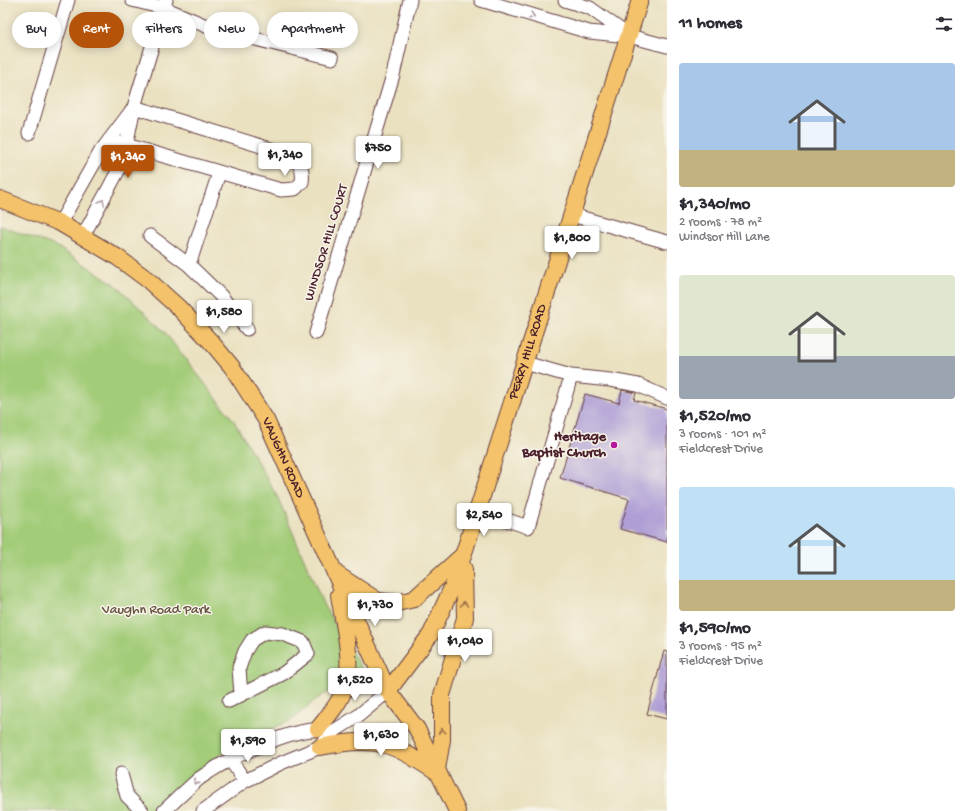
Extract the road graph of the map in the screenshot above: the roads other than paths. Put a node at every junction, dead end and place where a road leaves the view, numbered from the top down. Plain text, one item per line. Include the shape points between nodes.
1 (68, 0) edge
2 (132, 0) edge
3 (410, 0) edge
4 (481, 0) edge
5 (565, 0) edge
6 (640, 0) edge
7 (165, 4) edge
8 (513, 5) edge
9 (629, 36) junction
10 (667, 46) edge
11 (332, 58) dead end
12 (134, 107) junction
13 (29, 132) dead end
14 (109, 140) junction
15 (126, 146) junction
16 (219, 173) junction
17 (0, 199) edge
18 (572, 215) junction
19 (60, 223) junction
20 (83, 236) junction
21 (150, 236) dead end
22 (667, 242) edge
23 (189, 266) junction
24 (247, 329) dead end
25 (316, 333) dead end
26 (525, 363) junction
27 (571, 376) junction
28 (667, 398) edge
29 (477, 510) junction
30 (463, 555) junction
31 (336, 574) junction
32 (388, 691) junction
33 (241, 695) junction
34 (229, 701) dead end
35 (318, 728) junction
36 (334, 731) junction
37 (320, 747) junction
38 (230, 761) junction
39 (438, 772) junction
40 (121, 774) dead end
41 (245, 781) junction
42 (142, 811) edge
43 (164, 811) edge
44 (203, 811) edge
45 (457, 811) edge

1 - 13 street
2 - 7 street
3 - 25 street, WINDSOR HILL COURT via 393,75
4 - 8 street
5 - 9 street via 590,8
6 - 9 main road, PERRY HILL ROAD
7 - 11 street via 211,28
7 - 12 street
8 -> 9 street via 589,32
9 - 10 street
9 - 18 main road, PERRY HILL ROAD
12 - 14 street
12 - 15 street
12 - 16 street via 287,154 297,160 303,172 302,182 295,189 281,190
14 - 15 street
14 - 19 street
15 - 16 street
20 -> 15 street via 118,171
16 - 23 street
17 - 19 main road, VAUGHN ROAD
18 - 22 street
18 - 26 main road, PERRY HILL ROAD
19 - 20 main road, VAUGHN ROAD
20 - 31 main road, VAUGHN ROAD via 117,257 168,299 212,342 232,367 266,420
21 - 23 street
23 - 24 street via 221,296
26 - 27 street
26 - 29 main road, PERRY HILL ROAD
27 - 28 street via 638,385
27 - 29 street via 528,527
29 - 30 main road, PERRY HILL ROAD
30 - 31 main road via 414,599 397,603 378,600
30 - 32 main road, PERRY HILL ROAD via 450,596 430,634
39 -> 30 main road via 442,740 442,695 465,618
31 - 32 main road, VAUGHN ROAD
31 - 35 main road via 348,662 345,687 334,709
32 - 36 street via 358,716
32 - 39 main road, VAUGHN ROAD via 417,729
33 - 33 street via 284,673 308,654 303,642 283,634 265,632 252,640 239,668
33 - 34 street
35 - 36 street
35 - 38 street via 284,736
36 - 37 street
37 - 39 main road via 362,741 380,742 403,751
37 - 41 street
38 - 41 street
38 -> 43 street via 200,778
39 - 45 main road, VAUGHN ROAD
40 - 42 street via 127,796
41 - 44 street

